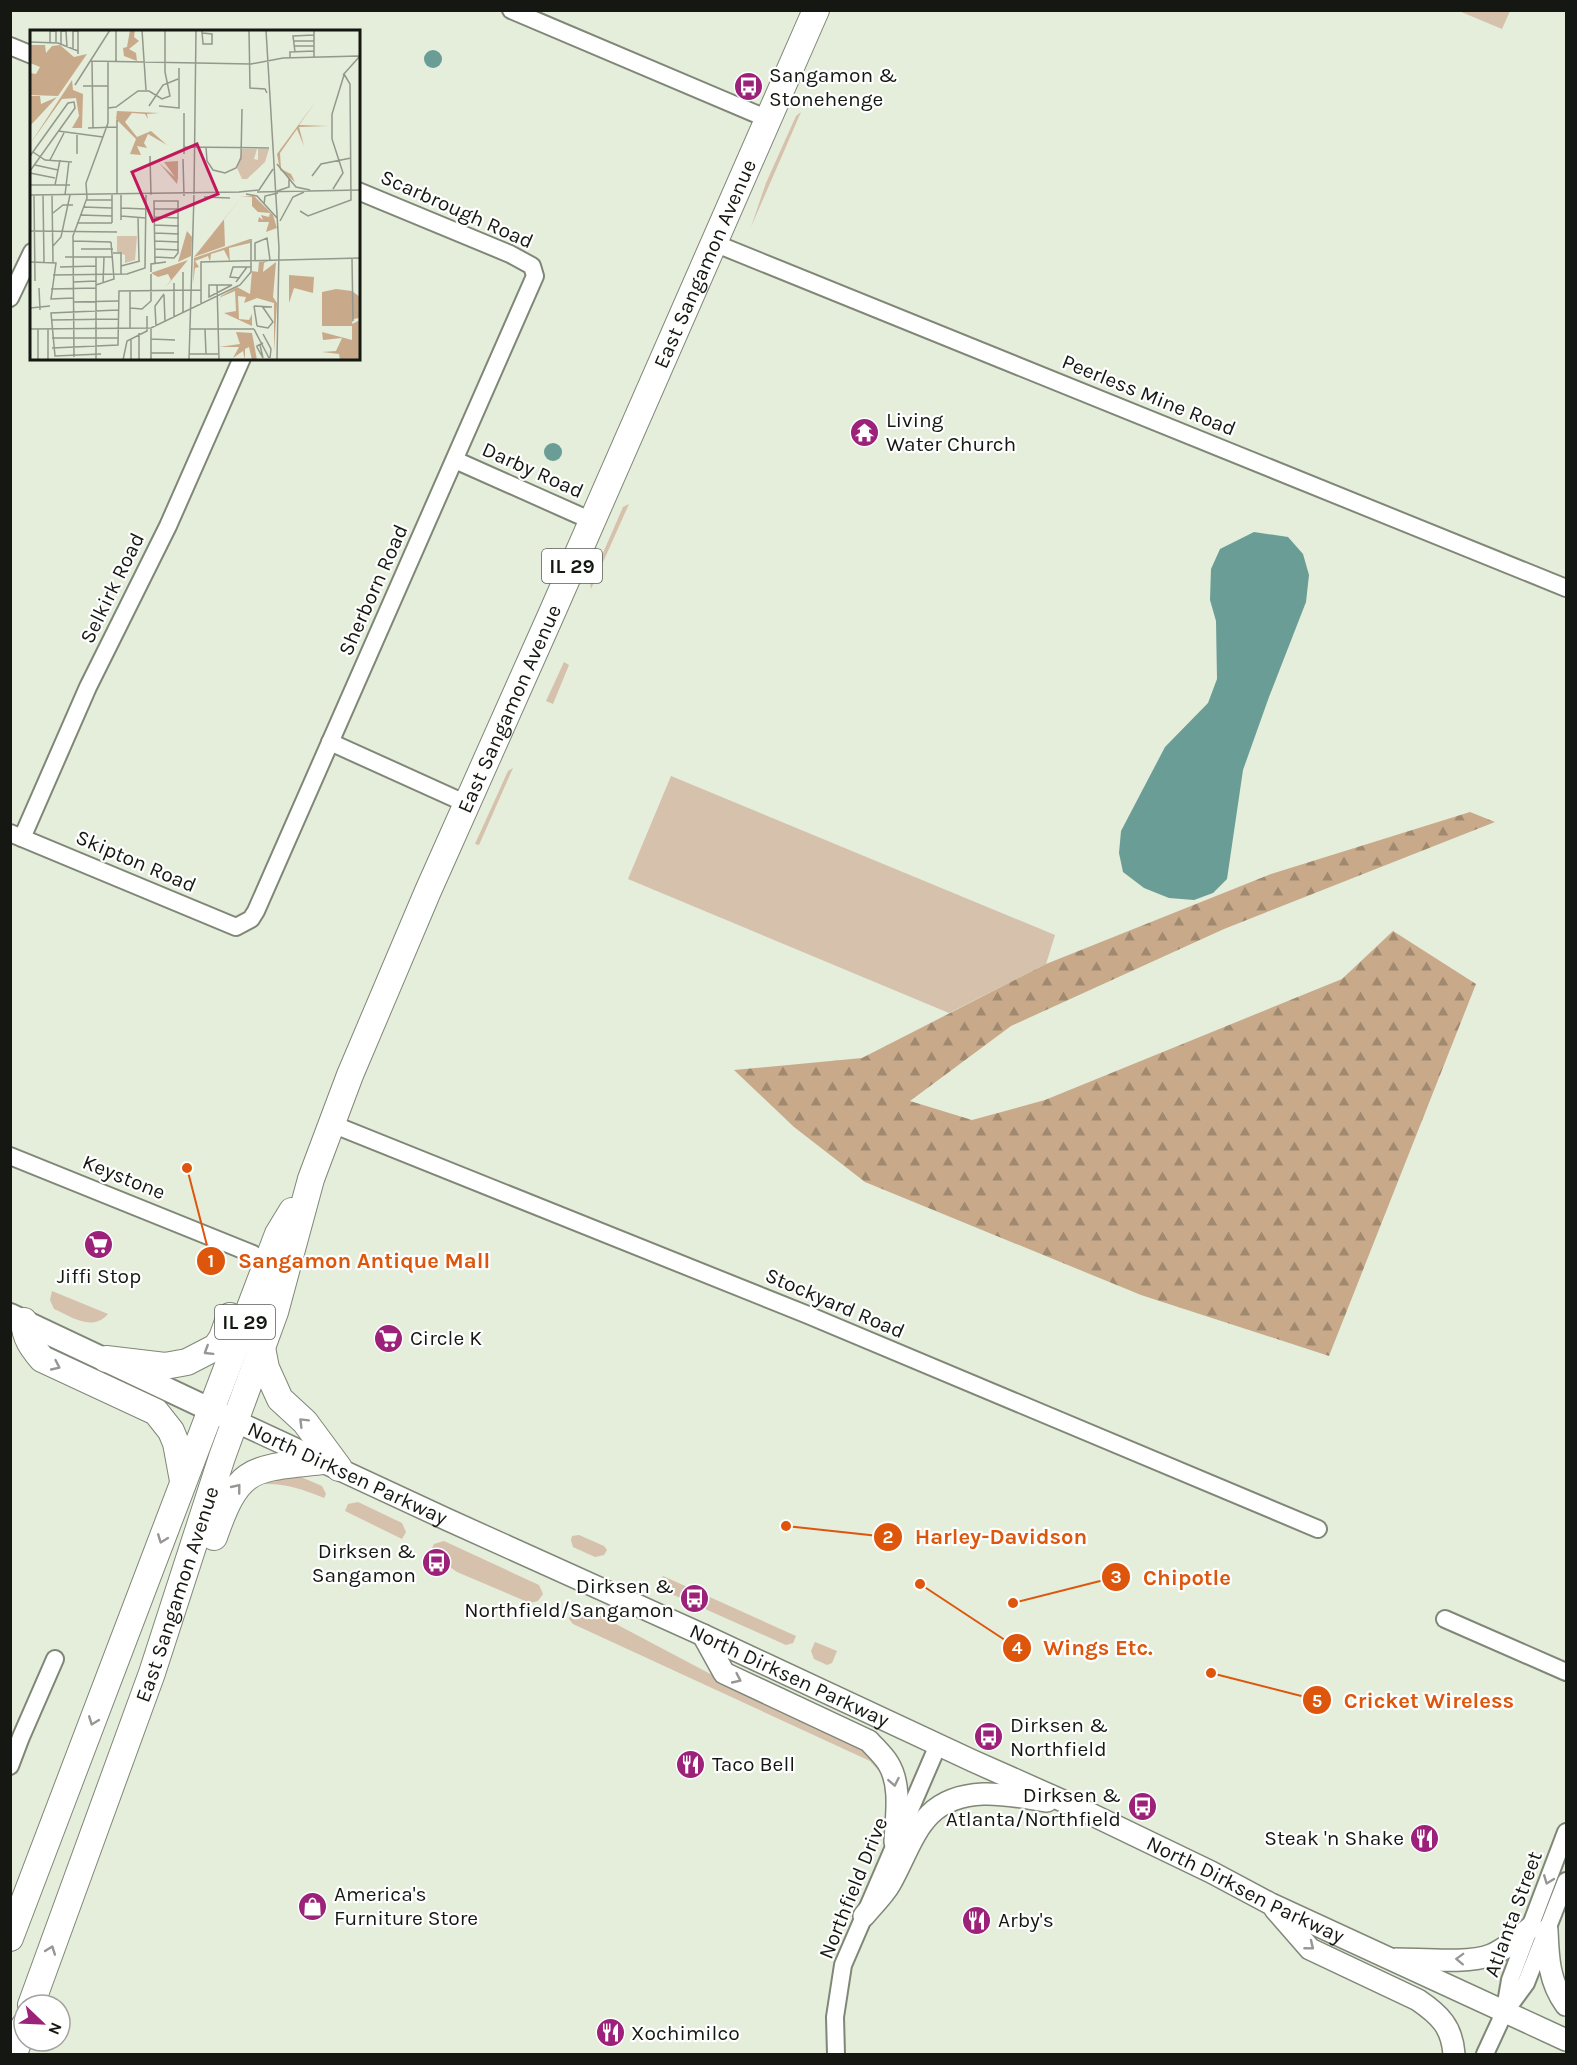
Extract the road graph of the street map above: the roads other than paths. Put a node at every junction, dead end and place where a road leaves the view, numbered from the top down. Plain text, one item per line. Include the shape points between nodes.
1 (511, 10) edge
2 (816, 10) edge
3 (10, 46) edge
4 (30, 54) edge
5 (768, 119) junction
6 (360, 192) edge
7 (714, 243) junction
8 (30, 256) edge
9 (535, 271) joint
10 (10, 298) edge
11 (241, 360) edge
12 (455, 460) junction
13 (592, 521) junction
14 (1566, 588) edge
15 (330, 742) junction
16 (467, 804) junction
17 (16, 836) edge
18 (244, 924) joint
19 (332, 1124) junction
20 (10, 1156) edge
21 (311, 1179) junction
22 (278, 1234) junction
23 (253, 1254) junction
24 (17, 1318) edge
25 (262, 1348) junction
26 (106, 1359) junction
27 (211, 1410) junction
28 (235, 1421) junction
29 (331, 1465) junction
30 (183, 1484) junction
31 (1318, 1529) dead end
32 (1445, 1619) dead end
33 (703, 1635) junction
34 (55, 1659) dead end
35 (1566, 1672) edge
36 (152, 1673) junction
37 (938, 1744) junction
38 (10, 1766) edge
39 (1072, 1805) junction
40 (1566, 1832) edge
41 (895, 1842) junction
42 (1566, 1881) edge
43 (1270, 1904) junction
44 (864, 1916) junction
45 (1539, 1929) junction
46 (10, 1938) edge
47 (1391, 1959) junction
48 (36, 1993) edge
49 (1566, 2005) edge
50 (1504, 2013) junction
51 (1566, 2040) edge
52 (836, 2055) edge
53 (1454, 2055) edge
54 (1485, 2055) edge

1 - 5 street
2 - 5 main road, East Sangamon Avenue / IL 29
3 - 4 street
5 - 7 main road, East Sangamon Avenue / IL 29
6 - 9 street, Scarbrough Road via 510,254
7 - 13 main road, East Sangamon Avenue / IL 29
7 - 14 street, Peerless Mine Road
8 - 10 street
9 - 12 street, Sherborn Road via 534,282
11 - 17 street, Selkirk Road via 168,526
12 - 13 street, Darby Road
12 - 15 street, Sherborn Road
13 - 16 main road, East Sangamon Avenue / IL 29
15 - 16 street
15 - 18 street, Sherborn Road via 256,911
16 - 19 main road, East Sangamon Avenue / IL 29
17 - 18 street, Skipton Road via 222,922 236,927
19 - 21 main road, East Sangamon Avenue / IL 29
19 - 31 street, Stockyard Road via 808,1315
20 - 23 street, Keystone
21 - 22 main road, East Sangamon Avenue / IL 29
21 - 25 main road, East Sangamon Avenue / IL 29
22 - 23 main road via 258,1246
22 - 27 main road, East Sangamon Avenue / IL 29
23 -> 26 main road via 216,1347 187,1362 165,1366
24 - 26 main road, North Dirksen Parkway
24 -> 30 main road via 42,1359 156,1412 176,1443
25 - 28 main road, East Sangamon Avenue / IL 29
29 -> 25 main road via 305,1422 280,1399
26 - 27 main road, North Dirksen Parkway
27 - 28 main road, North Dirksen Parkway
27 - 30 main road, East Sangamon Avenue
28 - 29 street, North Dirksen Parkway
28 - 36 main road, East Sangamon Avenue
29 - 33 street, North Dirksen Parkway
36 -> 29 main road via 183,1622 234,1490 254,1472 265,1468
30 -> 46 main road, East Sangamon Avenue
32 - 35 street
33 - 37 street, North Dirksen Parkway
33 -> 41 street via 724,1673 869,1741 876,1748 890,1767 896,1789
34 - 38 street
48 -> 36 main road, East Sangamon Avenue
37 - 39 street, North Dirksen Parkway
37 - 41 street, Northfield Drive
39 - 43 street, North Dirksen Parkway
39 - 44 street via 990,1794 946,1802 921,1823 889,1886
40 -> 45 street, Atlanta Street
41 - 44 street, Northfield Drive
42 - 45 street, Atlanta Street
43 - 47 street, North Dirksen Parkway
43 -> 53 street via 1310,1949 1434,2011 1450,2031
44 - 52 street, Northfield Drive via 843,1965 835,2017
45 -> 47 street via 1490,1956 1468,1960
45 - 49 street via 1557,1993
45 - 50 street, Atlanta Street via 1526,1983
47 - 50 street, North Dirksen Parkway
50 - 51 street, North Dirksen Parkway
50 - 54 street, Atlanta Street

